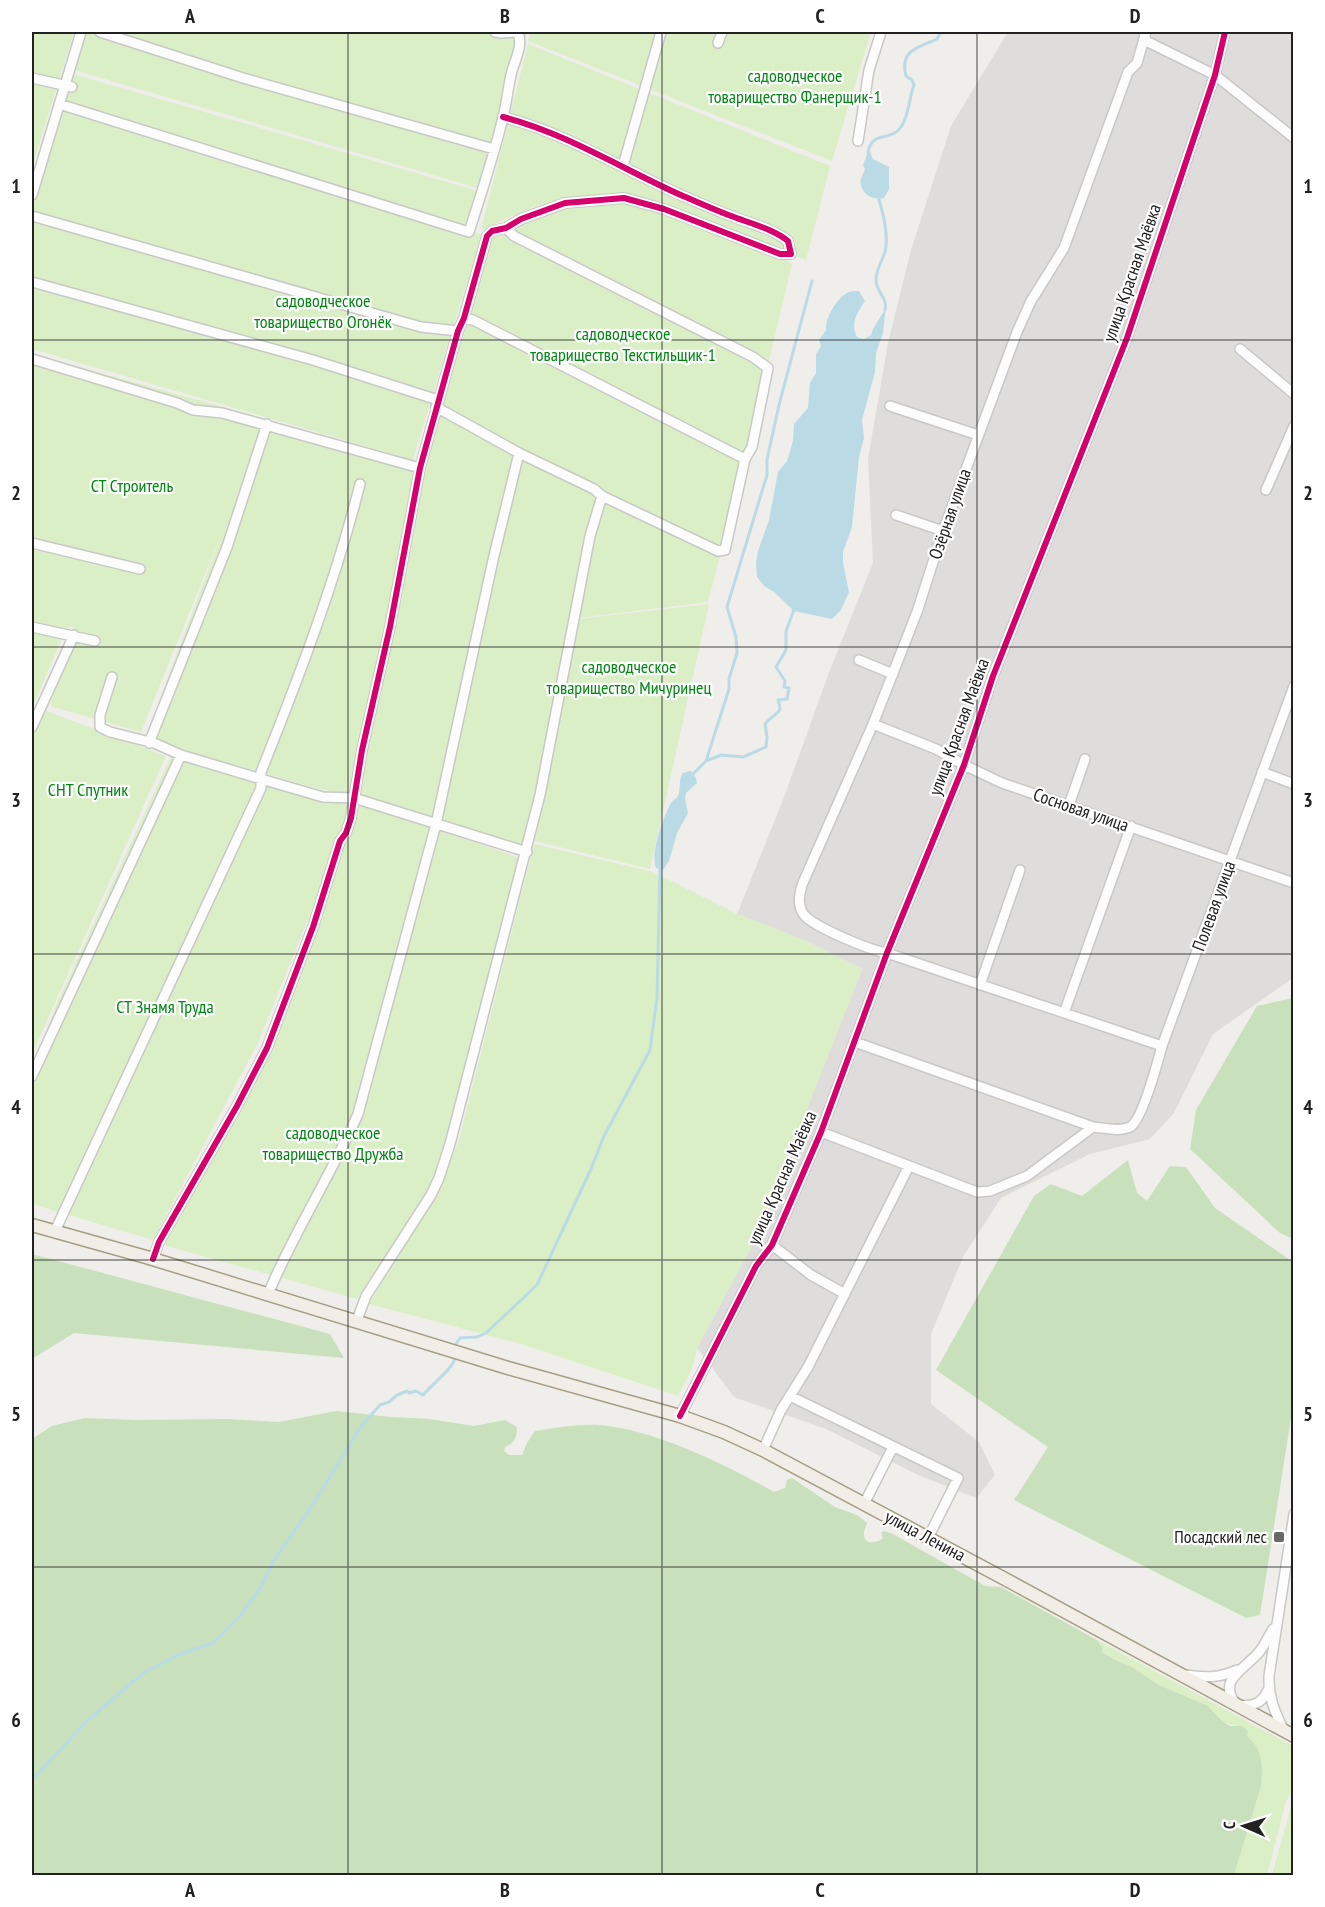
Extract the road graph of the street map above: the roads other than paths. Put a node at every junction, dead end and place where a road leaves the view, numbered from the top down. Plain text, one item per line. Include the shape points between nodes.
1 (81, 32) edge
2 (100, 32) edge
3 (495, 32) edge
4 (518, 32) edge
5 (661, 32) edge
6 (722, 32) edge
7 (881, 32) edge
8 (1145, 32) edge
9 (1225, 32) edge
10 (718, 43) dead end
11 (1215, 75) junction
12 (32, 78) edge
13 (68, 87) junction
14 (59, 104) junction
15 (503, 117) junction
16 (1293, 138) edge
17 (858, 141) dead end
18 (494, 149) junction
19 (623, 166) junction
20 (34, 175) edge
21 (32, 195) edge
22 (32, 216) edge
23 (506, 228) junction
24 (32, 282) edge
25 (464, 318) junction
26 (458, 331) junction
27 (1240, 349) dead end
28 (32, 358) edge
29 (1293, 394) edge
30 (437, 404) junction
31 (890, 406) dead end
32 (267, 424) junction
33 (1293, 426) edge
34 (978, 435) junction
35 (519, 453) junction
36 (745, 459) junction
37 (420, 468) junction
38 (360, 484) dead end
39 (1266, 490) dead end
40 (602, 495) junction
41 (896, 515) dead end
42 (943, 531) junction
43 (32, 543) edge
44 (140, 569) dead end
45 (32, 627) edge
46 (74, 635) junction
47 (95, 641) dead end
48 (860, 660) dead end
49 (893, 674) junction
50 (112, 677) dead end
51 (1292, 692) edge
52 (873, 724) junction
53 (32, 727) edge
54 (149, 743) junction
55 (181, 755) junction
56 (1085, 759) dead end
57 (964, 765) junction
58 (1262, 772) junction
59 (261, 779) junction
60 (1293, 784) edge
61 (354, 798) junction
62 (1069, 805) junction
63 (436, 824) junction
64 (1131, 826) junction
65 (527, 852) junction
66 (1230, 860) junction
67 (1020, 870) dead end
68 (1293, 883) edge
69 (887, 953) junction
70 (980, 985) junction
71 (1064, 1013) junction
72 (855, 1042) junction
73 (1162, 1046) junction
74 (32, 1076) edge
75 (1093, 1127) junction
76 (820, 1132) junction
77 (909, 1166) junction
78 (32, 1225) edge
79 (56, 1232) junction
80 (772, 1245) junction
81 (153, 1259) junction
82 (268, 1294) junction
83 (844, 1294) junction
84 (357, 1320) junction
85 (790, 1396) junction
86 (680, 1416) junction
87 (893, 1447) junction
88 (763, 1450) junction
89 (864, 1504) junction
90 (1293, 1514) edge
91 (928, 1538) junction
92 (1275, 1625) junction
93 (1247, 1665) junction
94 (1180, 1674) junction
95 (1268, 1690) junction
96 (1237, 1705) junction
97 (1289, 1733) edge

1 - 13 street
2 - 18 street via 243,78
3 - 4 street
4 - 15 street via 521,40
5 - 19 street
6 - 10 street
7 - 17 street via 869,70
8 - 11 street via 1146,41
8 - 34 street, Озёрная улица via 1137,63 1128,72 1064,248 1031,301
9 - 11 street, улица Красная Маёвка
11 - 16 street
11 - 57 street, улица Красная Маёвка via 1127,338 993,676
12 - 13 street
13 - 14 street
14 - 18 street via 468,232
14 - 20 street
15 - 18 street
15 - 19 street via 526,123
19 - 23 street via 649,181 780,235 788,241 791,254 780,254 664,209 624,198 565,203
20 - 21 street
22 - 26 street via 421,327
23 - 25 street via 487,236
23 - 36 street via 514,236 766,365 752,447
24 - 30 street via 313,360
25 - 26 street
25 - 36 street
26 - 30 street
27 - 29 street
28 - 32 street via 193,410
30 - 35 street
30 - 37 street
31 - 34 street
32 - 37 street
32 - 54 street via 227,547
33 - 39 street
34 - 42 street, Озёрная улица
35 - 40 street
35 - 63 street
36 - 40 street via 722,552
37 - 61 street
38 - 59 street via 305,662
40 - 65 street via 590,536
41 - 42 street
42 - 49 street, Озёрная улица
43 - 44 street
45 - 46 street
46 - 47 street
46 - 53 street
48 - 49 street
49 - 52 street, Озёрная улица
50 - 54 street via 99,726
51 - 58 street, Полевая улица
52 - 57 street, Сосновая улица via 936,749
52 - 69 street, Озёрная улица via 798,900 804,915 814,922
54 - 55 street
55 - 59 street
55 - 74 street
56 - 62 street
57 - 62 street, Сосновая улица via 1002,783
57 - 69 street, улица Красная Маёвка
58 - 60 street
58 - 66 street, Полевая улица
59 - 61 street via 322,797
59 - 79 street via 261,788 222,876
61 - 63 street
61 - 81 street via 346,833 267,1048
62 - 64 street, Сосновая улица
63 - 65 street
63 - 82 street via 358,1114
64 - 66 street, Сосновая улица
64 - 71 street
65 - 84 street via 439,1178 366,1296
66 - 68 street, Сосновая улица
66 - 73 street, Полевая улица
67 - 70 street
69 - 70 street
69 - 72 street, улица Красная Маёвка
70 - 71 street
71 - 73 street
72 - 75 street
72 - 76 street, улица Красная Маёвка
73 - 75 street, Полевая улица via 1146,1099 1132,1126 1122,1130
75 - 77 street, улица Красная Маёвка via 1027,1176 990,1191 977,1191
76 - 77 street, улица Красная Маёвка
76 - 80 street, улица Красная Маёвка
77 - 83 street
78 - 79 main road, улица Ленина
79 - 81 main road, улица Ленина
80 - 83 street, улица Красная Маёвка
80 - 86 street, улица Красная Маёвка via 756,1266
81 - 82 main road, улица Ленина
82 - 84 main road, улица Ленина
83 - 85 street
84 - 86 main road, улица Ленина
85 - 87 street
85 - 88 street
86 - 88 main road, улица Ленина
87 - 89 street
87 - 91 street via 957,1478
88 - 89 main road, улица Ленина
89 - 91 main road, улица Ленина
90 - 92 street
91 - 94 main road, улица Ленина
92 - 93 street
92 - 95 street
93 - 94 street via 1224,1676
93 - 96 street via 1230,1681 1231,1699
94 - 96 main road, улица Ленина
95 - 96 street via 1257,1704
95 - 97 street via 1272,1707
96 - 97 main road, улица Ленина

